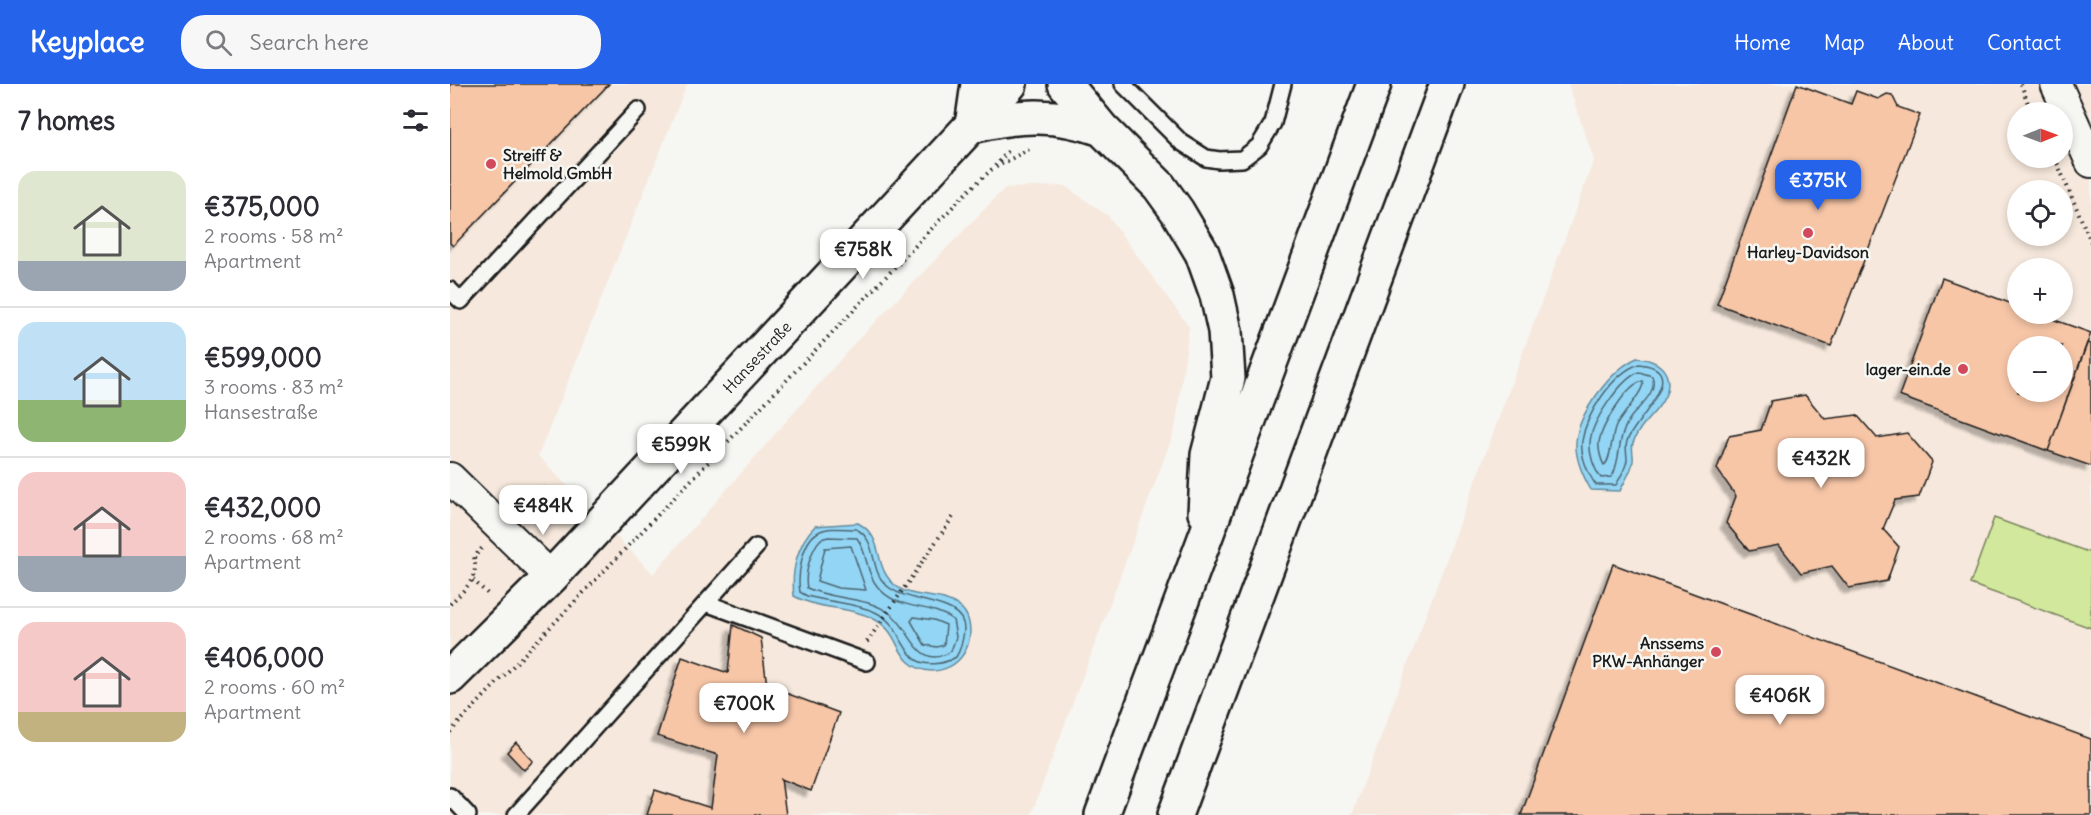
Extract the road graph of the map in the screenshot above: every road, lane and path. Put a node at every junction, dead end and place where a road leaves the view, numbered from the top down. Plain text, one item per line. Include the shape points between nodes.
1 (978, 84) edge
2 (1010, 84) edge
3 (1065, 84) edge
4 (1123, 84) edge
5 (1283, 84) edge
6 (1374, 84) edge
7 (1447, 84) edge
8 (2021, 84) edge
9 (2056, 84) edge
10 (2027, 102) edge
11 (638, 110) dead end
12 (1041, 115) junction
13 (972, 126) junction
14 (1102, 129) junction
15 (1012, 147) dead end
16 (2091, 162) edge
17 (2059, 168) edge
18 (991, 170) junction
19 (2091, 242) edge
20 (450, 290) edge
21 (450, 478) edge
22 (955, 514) dead end
23 (1204, 542) junction
24 (756, 547) dead end
25 (551, 577) junction
26 (706, 603) junction
27 (875, 630) dead end
28 (867, 662) dead end
29 (450, 678) edge
30 (450, 732) edge
31 (450, 796) edge
32 (468, 815) edge
33 (516, 815) edge
34 (1102, 815) edge
35 (1176, 815) edge

1 - 13 main road
2 - 13 main road, Hansestraße
3 - 14 main road
4 - 5 lane via 1181,142 1206,158 1219,160 1242,159 1259,146 1273,123
6 - 23 main road
7 - 35 main road
8 - 10 path
9 - 16 street
11 - 20 lane via 461,301
12 - 13 main road via 1006,117
12 - 14 main road
12 - 18 path via 1042,136 1038,145
13 - 25 main road, Hansestraße
14 - 23 main road via 1159,186 1177,211 1202,253 1217,295 1225,331 1228,378 1208,455
15 - 18 path
17 - 19 path
18 - 30 path
21 - 25 street
22 - 27 path
23 - 34 main road
24 - 26 lane
25 - 29 main road, Hansestraße
26 - 28 lane
26 - 33 lane
31 - 32 lane

